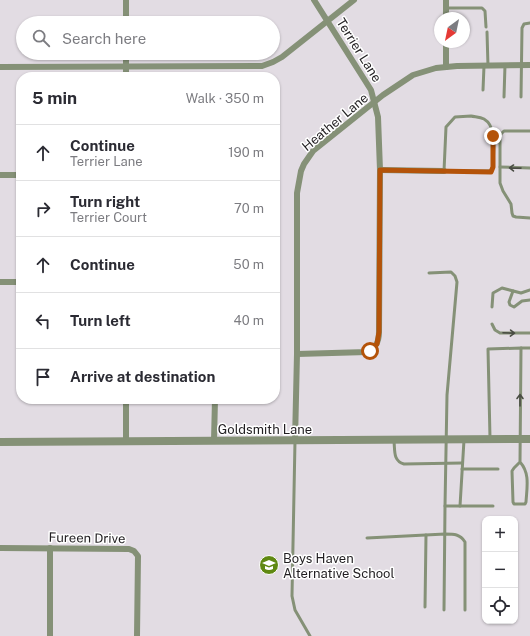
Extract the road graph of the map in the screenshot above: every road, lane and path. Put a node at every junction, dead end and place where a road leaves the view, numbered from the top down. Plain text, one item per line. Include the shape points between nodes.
1 (126, 0) edge
2 (314, 0) edge
3 (354, 0) edge
4 (446, 0) edge
5 (446, 8) junction
6 (446, 12) edge
7 (126, 16) edge
8 (327, 21) junction
9 (530, 23) edge
10 (486, 27) dead end
11 (487, 32) dead end
12 (446, 48) edge
13 (280, 58) edge
14 (126, 60) edge
15 (277, 60) edge
16 (505, 65) junction
17 (522, 65) junction
18 (530, 65) edge
19 (126, 66) junction
20 (486, 66) junction
21 (0, 67) edge
22 (446, 67) junction
23 (126, 72) edge
24 (483, 90) dead end
25 (504, 97) dead end
26 (521, 97) dead end
27 (375, 102) junction
28 (530, 131) edge
29 (500, 167) junction
30 (530, 168) edge
31 (380, 170) junction
32 (444, 171) junction
33 (0, 175) edge
34 (16, 175) edge
35 (530, 218) edge
36 (429, 273) dead end
37 (0, 282) edge
38 (16, 282) edge
39 (530, 290) edge
40 (513, 291) junction
41 (530, 300) edge
42 (492, 307) dead end
43 (492, 324) dead end
44 (530, 333) edge
45 (520, 348) junction
46 (530, 348) edge
47 (297, 354) junction
48 (126, 404) edge
49 (215, 404) edge
50 (520, 439) junction
51 (530, 439) edge
52 (394, 440) junction
53 (447, 440) junction
54 (464, 440) junction
55 (490, 440) junction
56 (126, 441) junction
57 (214, 441) junction
58 (295, 441) junction
59 (0, 442) edge
60 (520, 462) junction
61 (446, 463) junction
62 (462, 463) junction
63 (462, 469) junction
64 (498, 469) dead end
65 (445, 506) junction
66 (460, 506) junction
67 (493, 506) dead end
68 (445, 534) junction
69 (426, 535) junction
70 (367, 538) dead end
71 (0, 548) edge
72 (50, 548) junction
73 (425, 607) dead end
74 (444, 610) dead end
75 (465, 610) dead end
76 (50, 636) edge
77 (137, 636) edge
78 (310, 636) edge

1 - 7 street
2 - 8 street, Terrier Lane
3 - 8 street
4 - 5 street
5 - 6 street
5 - 10 lane via 482,8 485,11
8 - 13 street
8 - 27 street, Terrier Lane via 365,79
9 - 17 lane via 524,24 522,28
11 - 20 lane
12 - 22 street
14 - 19 street
15 - 19 street via 262,66
16 - 17 street, Heather Lane
16 - 20 street, Heather Lane
16 - 25 lane
17 - 18 street, Heather Lane
17 - 26 lane
19 - 21 street
19 - 23 street
20 - 22 street, Heather Lane
20 - 24 lane
22 - 27 street, Heather Lane via 413,75
27 - 31 street, Terrier Lane via 379,124
27 - 47 street, Heather Lane via 313,151 298,177
28 - 29 lane via 504,131 501,134
30 -> 29 lane
29 - 35 lane via 500,183 511,204 512,213 516,217
31 - 32 street
31 - 47 street, Terrier Lane via 377,344 367,352
32 - 32 lane via 491,172 493,136 491,126 483,118 455,117 446,127
33 - 34 street
36 - 53 lane via 451,272 457,282 447,395
37 - 38 street
39 - 40 lane via 521,293
40 - 41 lane via 510,305
40 - 42 lane via 502,288 493,293
43 -> 44 lane via 500,333
45 - 46 lane
50 -> 45 lane
45 - 55 lane via 488,349
47 - 58 street, Heather Lane
48 - 56 street
49 - 57 street
50 - 51 street, Goldsmith Lane
50 - 55 street, Goldsmith Lane
50 - 60 lane
52 - 53 street, Goldsmith Lane
52 - 58 street, Goldsmith Lane
52 - 61 lane via 396,460 399,463
53 - 54 street, Goldsmith Lane
53 - 61 lane
54 - 55 street, Goldsmith Lane
54 - 62 lane
56 - 57 street, Goldsmith Lane
56 - 59 street, Goldsmith Lane
57 - 58 street, Goldsmith Lane
58 - 78 lane via 292,596 295,610
60 - 60 lane via 512,471 514,504 526,502 527,474
61 - 62 lane
61 - 65 lane
62 - 63 lane
63 - 64 lane
63 - 66 lane
65 - 66 lane
65 - 68 lane
66 - 67 lane
68 - 69 lane
68 - 74 lane
68 - 75 lane via 456,534 465,542
69 - 70 lane
69 - 73 lane
71 - 72 street, Fureen Drive
72 - 76 street
72 - 77 street, Fureen Drive via 129,549 136,553

